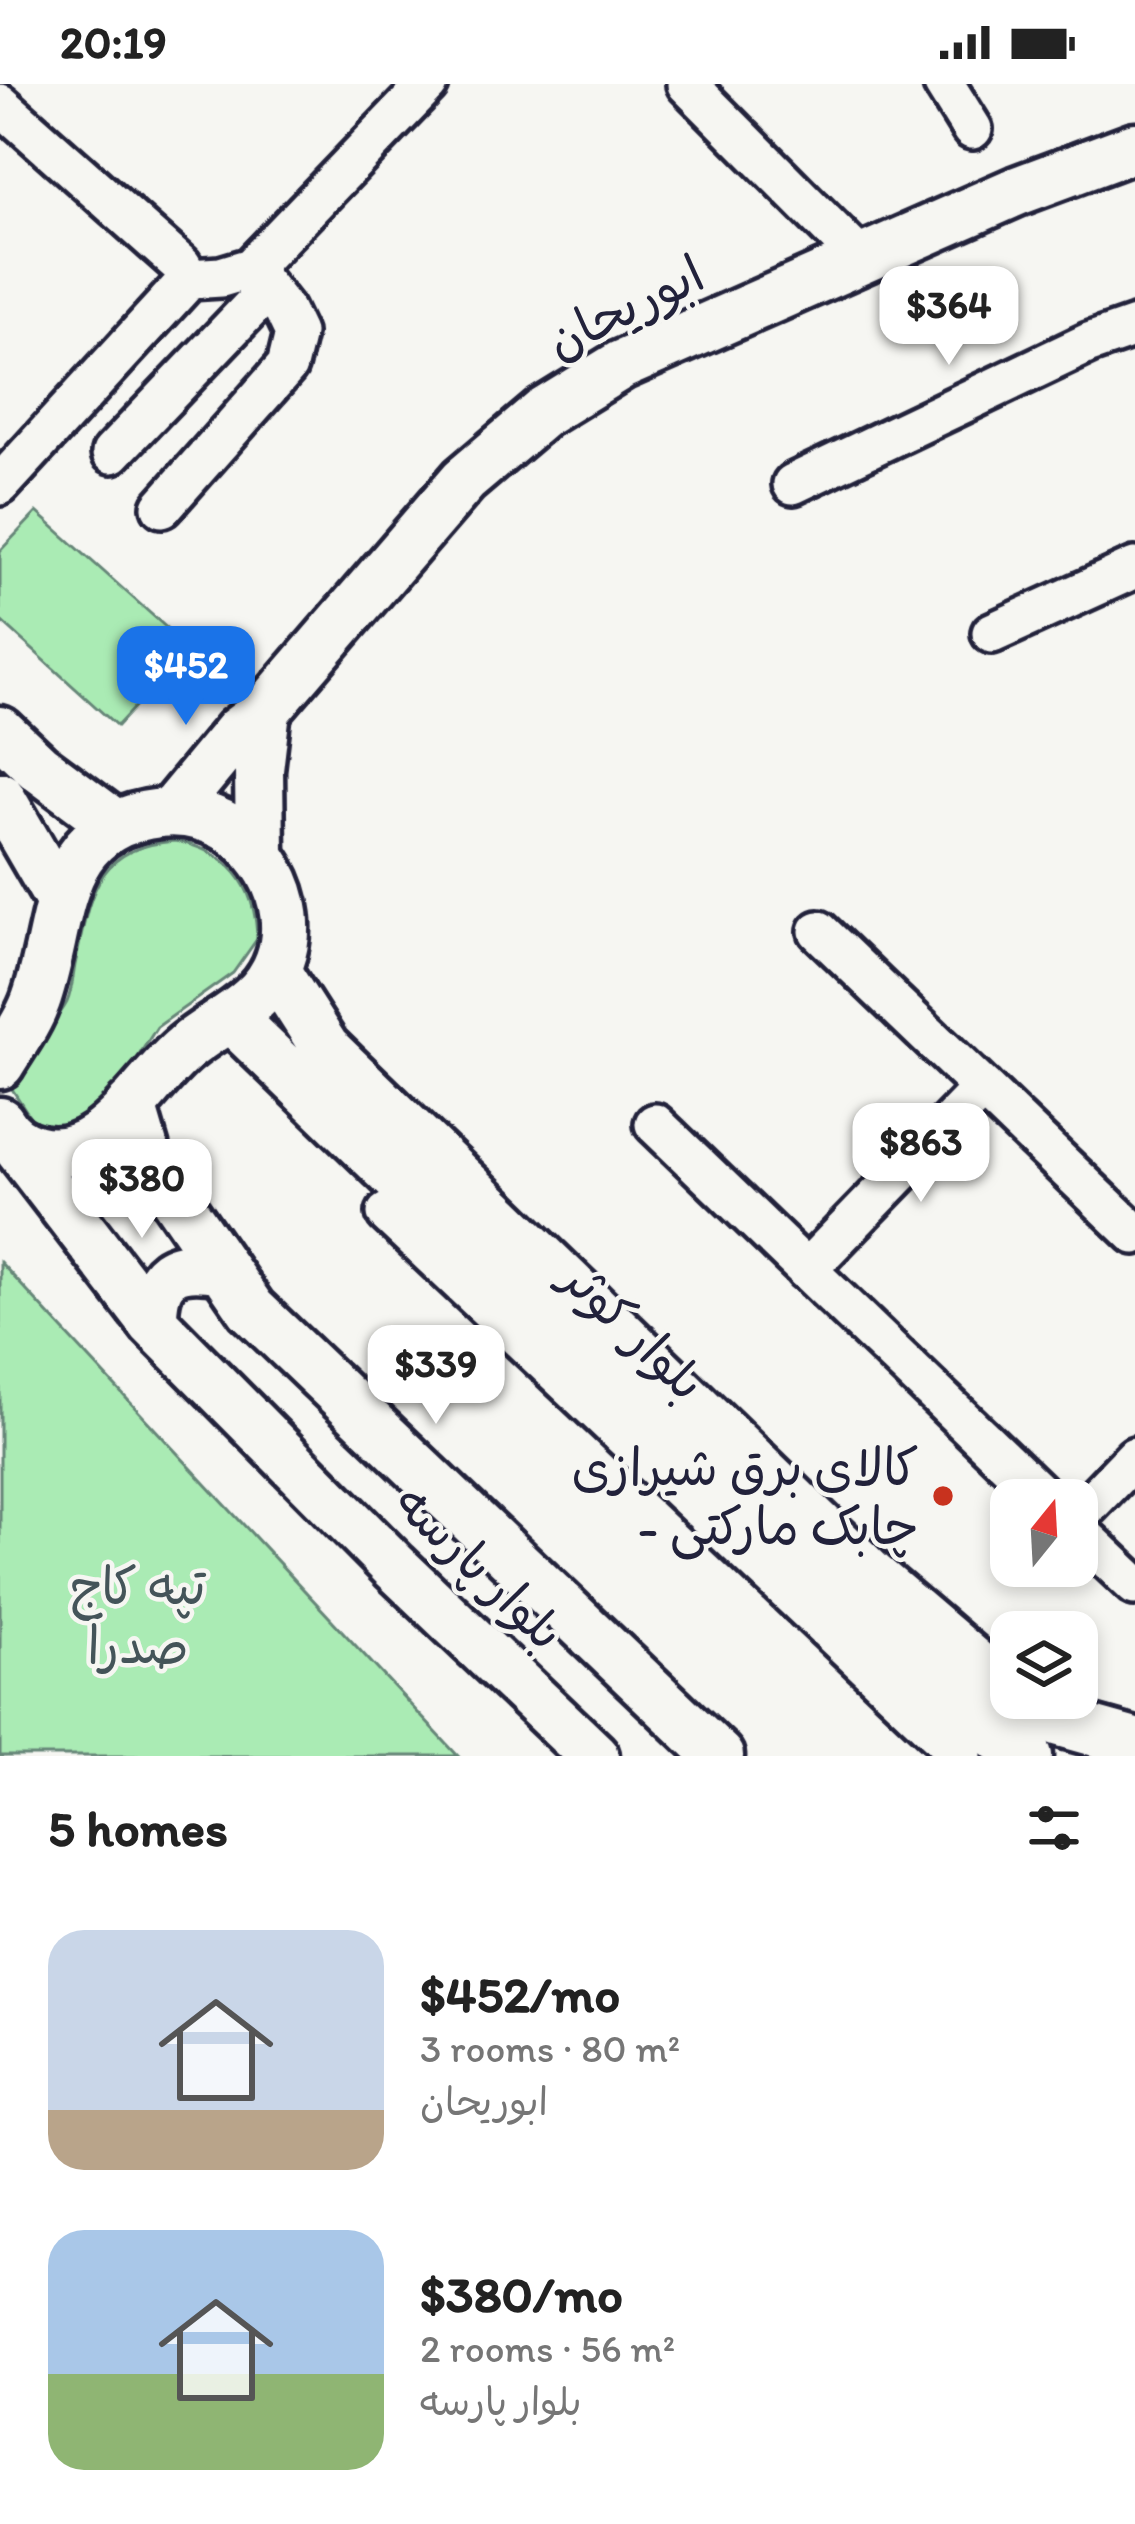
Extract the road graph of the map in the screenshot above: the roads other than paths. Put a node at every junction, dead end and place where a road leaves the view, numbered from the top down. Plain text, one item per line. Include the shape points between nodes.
1 (428, 84) edge
2 (687, 84) edge
3 (944, 84) edge
4 (0, 104) edge
5 (972, 129) dead end
6 (1135, 147) edge
7 (862, 260) junction
8 (189, 279) junction
9 (259, 280) junction
10 (1135, 327) edge
11 (112, 453) dead end
12 (793, 484) dead end
13 (0, 485) edge
14 (162, 507) dead end
15 (1135, 568) edge
16 (992, 633) dead end
17 (266, 710) junction
18 (0, 731) edge
19 (0, 797) edge
20 (171, 812) junction
21 (116, 825) junction
22 (260, 854) junction
23 (58, 897) junction
24 (819, 931) dead end
25 (48, 956) junction
26 (277, 973) junction
27 (0, 1010) edge
28 (230, 1017) junction
29 (0, 1064) edge
30 (982, 1088) junction
31 (131, 1105) junction
32 (655, 1124) dead end
33 (3, 1127) edge
34 (387, 1213) dead end
35 (1128, 1214) edge
36 (222, 1269) junction
37 (806, 1270) junction
38 (153, 1323) junction
39 (1135, 1457) edge
40 (1024, 1479) edge
41 (1098, 1495) edge
42 (1098, 1550) edge
43 (1135, 1585) edge
44 (990, 1674) edge
45 (1056, 1719) edge
46 (1135, 1744) edge
47 (594, 1756) edge
48 (719, 1756) edge
49 (962, 1756) edge
50 (1028, 1756) edge

1 - 9 street
2 - 7 street
3 - 5 street
4 - 8 street
6 - 7 main road, ابوریحان
7 - 17 main road, ابوریحان via 621,365 543,413 464,479
8 - 9 street
8 - 13 street
9 - 11 street
9 - 14 street via 296,333 287,366
10 - 12 street
15 - 16 street
17 - 20 main road, ابوریحان via 238,731
17 - 22 main road
18 - 21 main road
19 - 23 main road
20 - 21 main road
20 - 22 main road via 235,831
21 - 23 main road via 91,843
22 - 26 main road via 285,911
23 - 25 main road
24 - 30 street
25 - 27 main road
25 - 29 main road via 34,1005
26 - 28 main road
26 - 44 main road, بلوار کوثر via 326,1048 872,1576
28 - 31 main road via 184,1048
28 - 50 main road, بلوار کوثر via 842,1608 946,1700
30 - 35 street
30 - 37 street
31 - 33 main road via 92,1142 59,1155 28,1148
31 - 36 main road, بلوار پارسه via 146,1156
32 - 37 street
33 - 38 main road, بلوار پارسه
34 - 49 street
36 - 38 main road via 190,1263 167,1275 152,1297
36 - 48 main road, بلوار پارسه via 251,1309
37 - 40 street
38 - 47 main road, بلوار پارسه
39 - 41 street
42 - 43 street
45 - 46 main road

